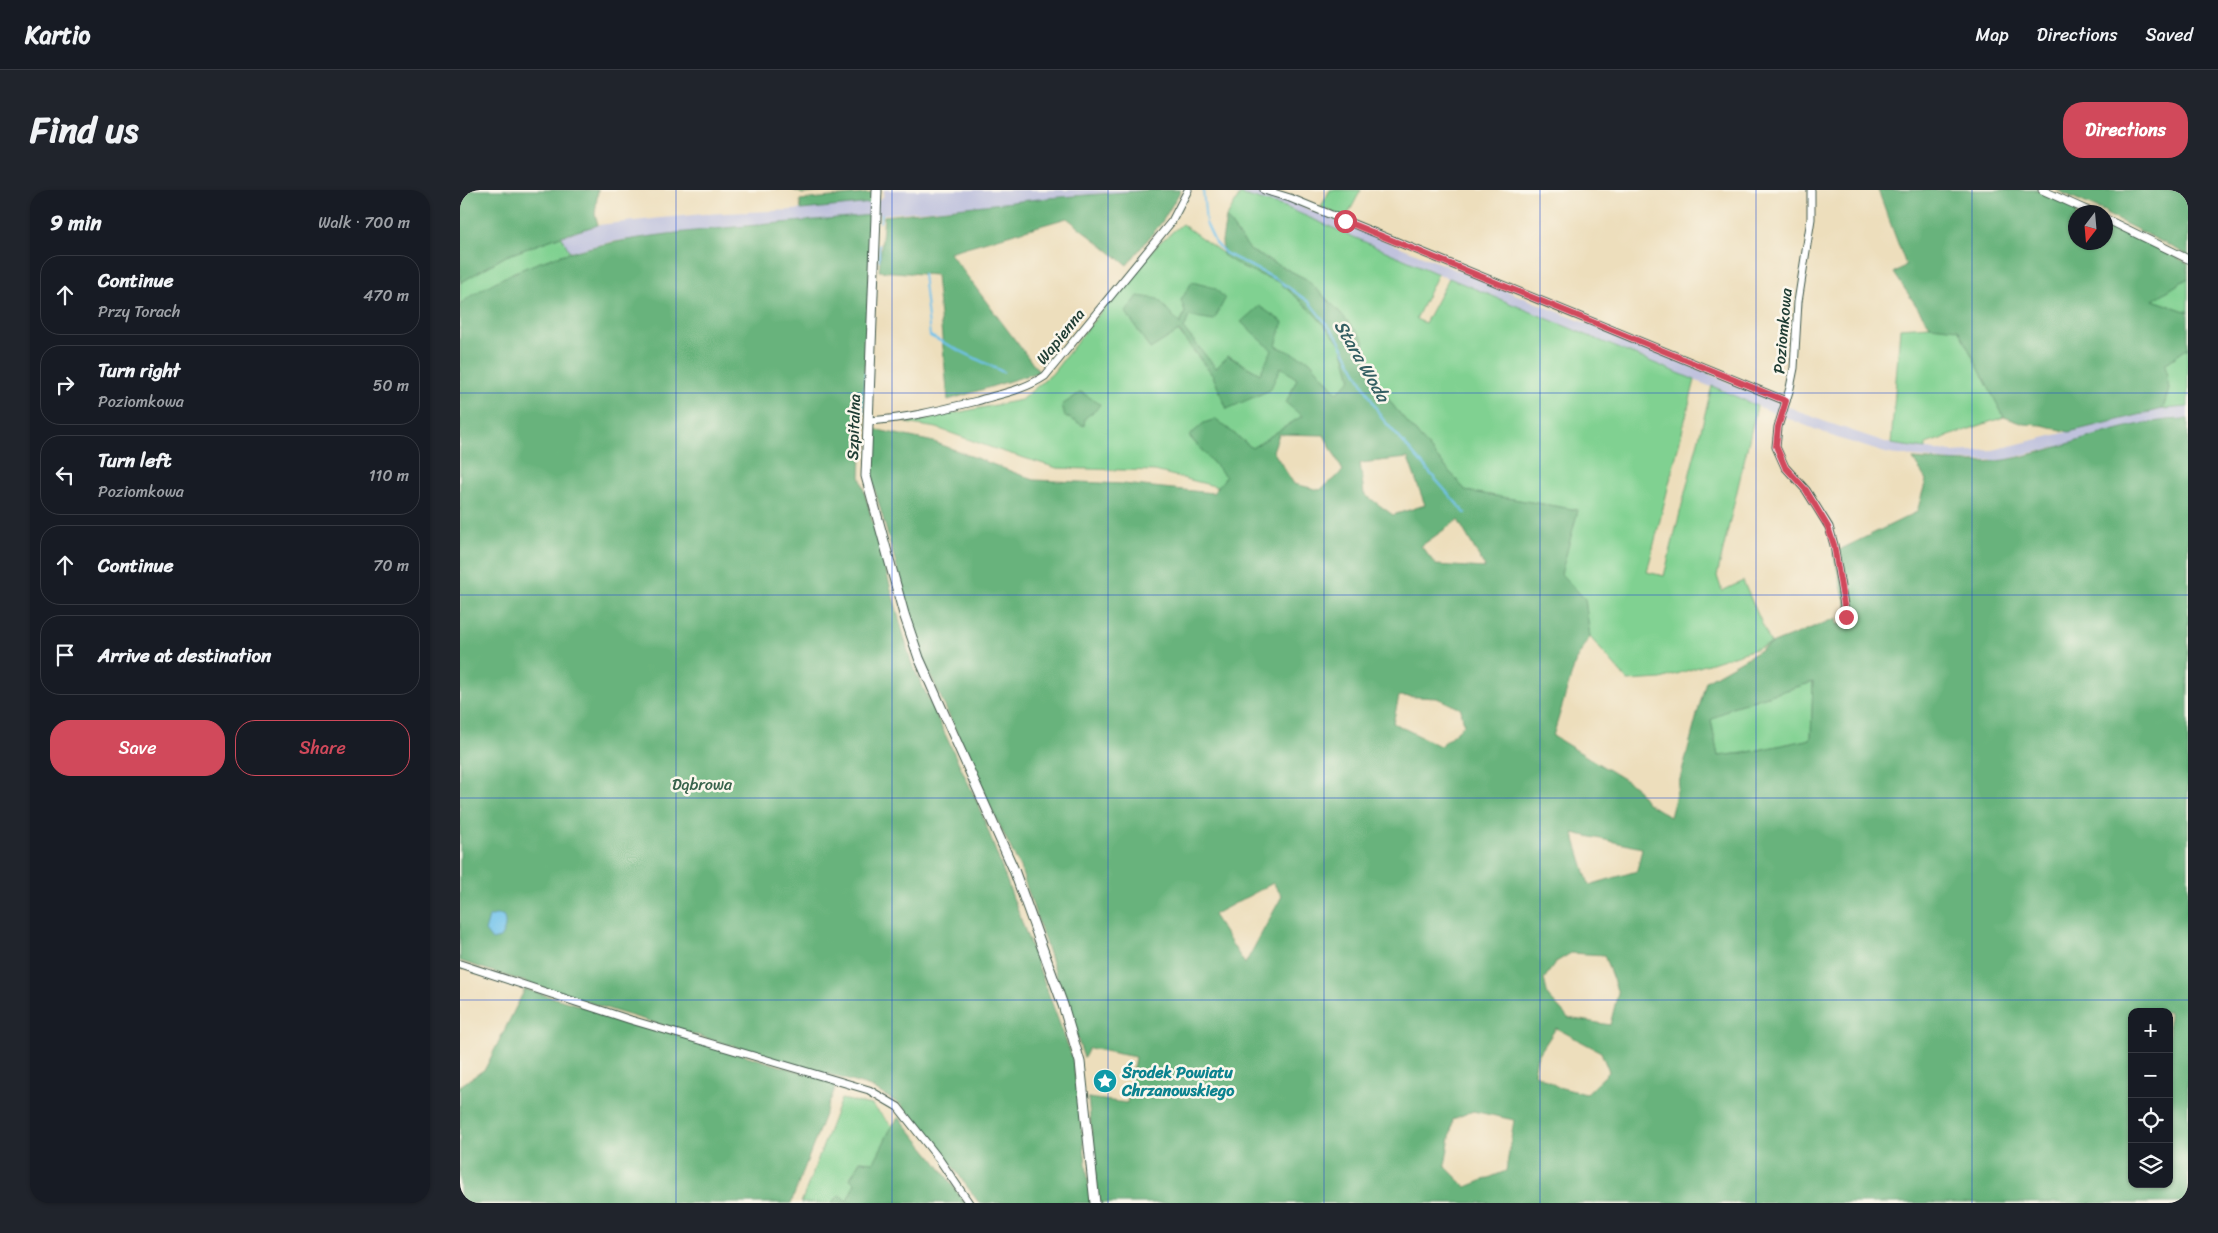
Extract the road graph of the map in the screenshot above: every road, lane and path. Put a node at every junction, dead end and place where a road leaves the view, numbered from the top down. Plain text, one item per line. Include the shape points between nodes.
1 (877, 190) edge
2 (1188, 190) edge
3 (1264, 190) edge
4 (1811, 190) edge
5 (2042, 190) edge
6 (2075, 205) edge
7 (2113, 222) edge
8 (2188, 259) edge
9 (1786, 401) junction
10 (868, 421) junction
11 (1846, 617) dead end
12 (460, 964) edge
13 (969, 1203) edge
14 (1095, 1203) edge

1 - 10 main road, Szpitalna
2 - 10 street, Wapienna via 1172,221 1045,376 1017,390 949,408
3 - 9 street
4 - 9 street, Poziomkowa via 1811,219 1798,302 1794,368
5 - 6 street
7 - 8 street
9 - 11 street, Poziomkowa via 1776,437 1779,457 1819,508 1828,527
10 - 14 main road, Szpitalna via 866,476 904,614 919,658 1014,870 1064,1005 1080,1062
12 - 13 street via 631,1020 869,1090 898,1107

